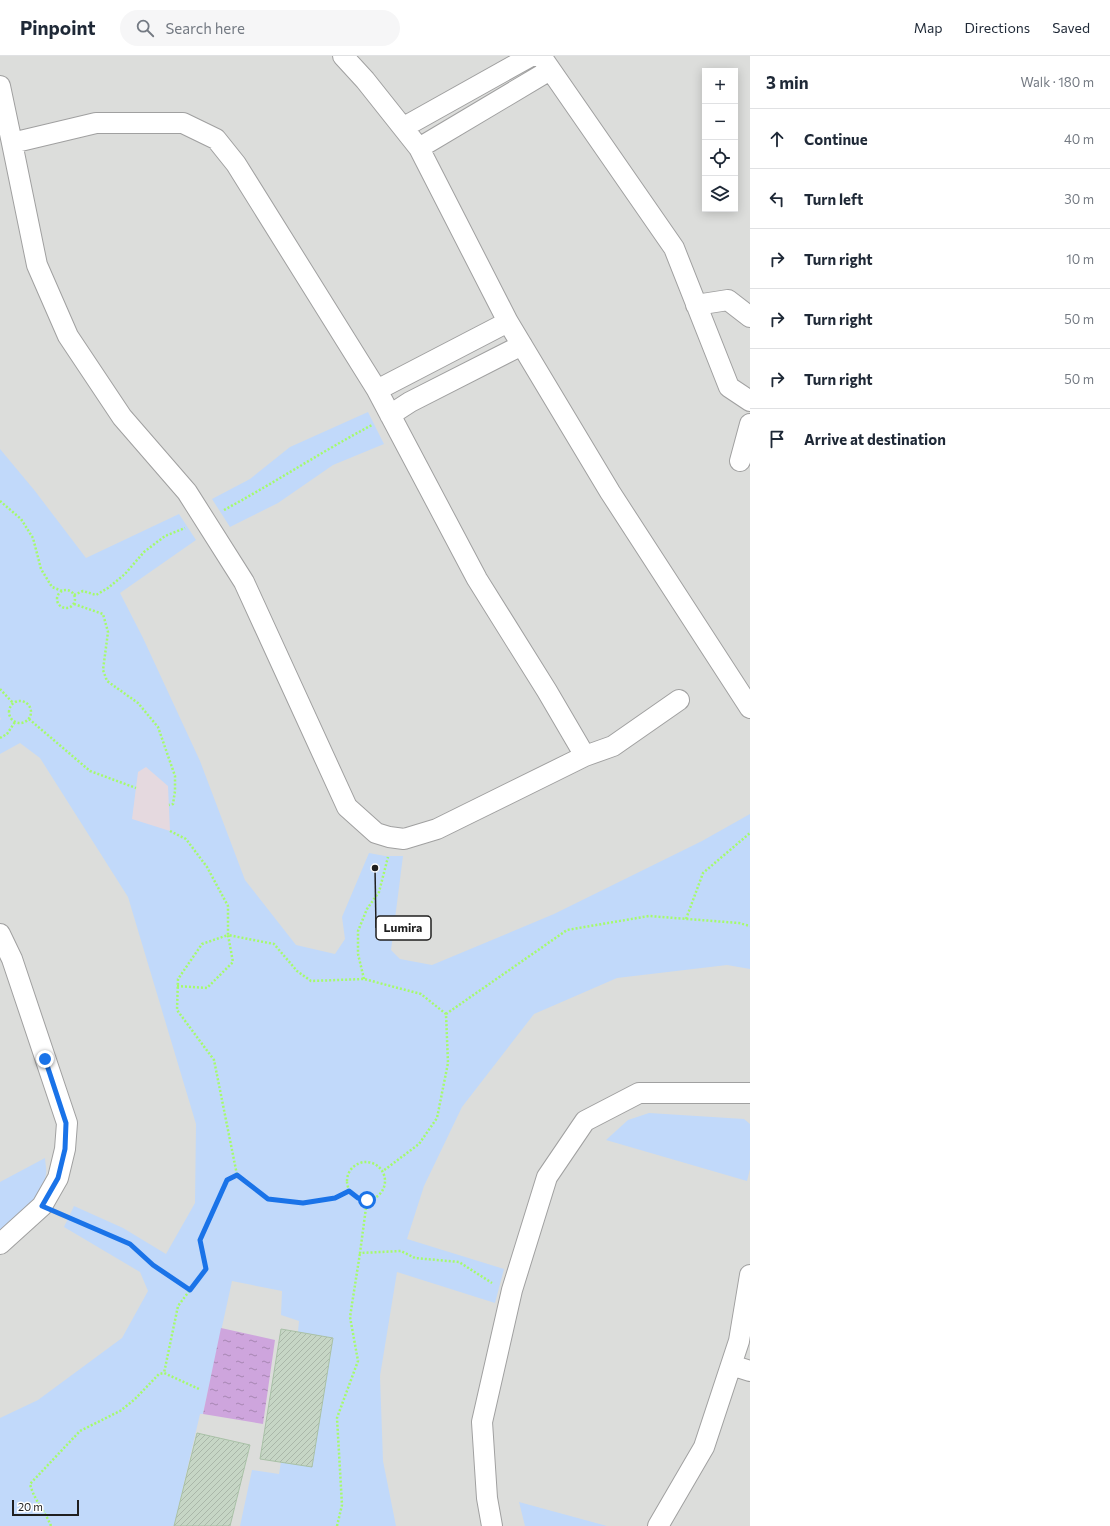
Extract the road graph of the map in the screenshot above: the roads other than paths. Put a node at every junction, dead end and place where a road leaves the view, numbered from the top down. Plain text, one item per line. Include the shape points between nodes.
1 (342, 56) edge
2 (543, 60) edge
3 (0, 86) edge
4 (404, 128) junction
5 (12, 143) junction
6 (419, 148) junction
7 (696, 305) junction
8 (750, 317) edge
9 (508, 322) junction
10 (522, 345) junction
11 (377, 390) junction
12 (750, 402) edge
13 (390, 415) junction
14 (750, 424) edge
15 (740, 461) dead end
16 (679, 700) dead end
17 (750, 708) edge
18 (585, 756) junction
19 (0, 934) edge
20 (750, 1093) edge
21 (0, 1244) edge
22 (750, 1275) edge
23 (744, 1342) edge
24 (731, 1365) junction
25 (750, 1371) edge
26 (492, 1526) edge
27 (658, 1526) edge

1 - 4 street
2 - 4 street
2 - 6 street
2 - 7 street via 674,248
3 - 5 street
4 - 6 street
5 - 11 street via 96,123 183,123 216,139 236,164
5 - 18 street via 37,265 68,336 122,417 187,492 244,582 347,807 376,833 404,839 436,829
6 - 9 street
7 - 8 street via 728,300
7 - 12 street via 728,388
9 - 10 street
9 - 11 street
10 - 13 street via 410,402
10 - 17 street via 610,492
11 - 13 street
13 - 18 street via 477,579
14 - 15 street
16 - 18 street via 613,746
19 - 21 street via 12,959 66,1123 65,1149 58,1178 42,1206
20 - 26 street via 639,1093 584,1121 547,1177 512,1290 482,1422 487,1498
22 - 23 street
23 - 24 street
24 - 25 street
24 - 27 street via 704,1447

